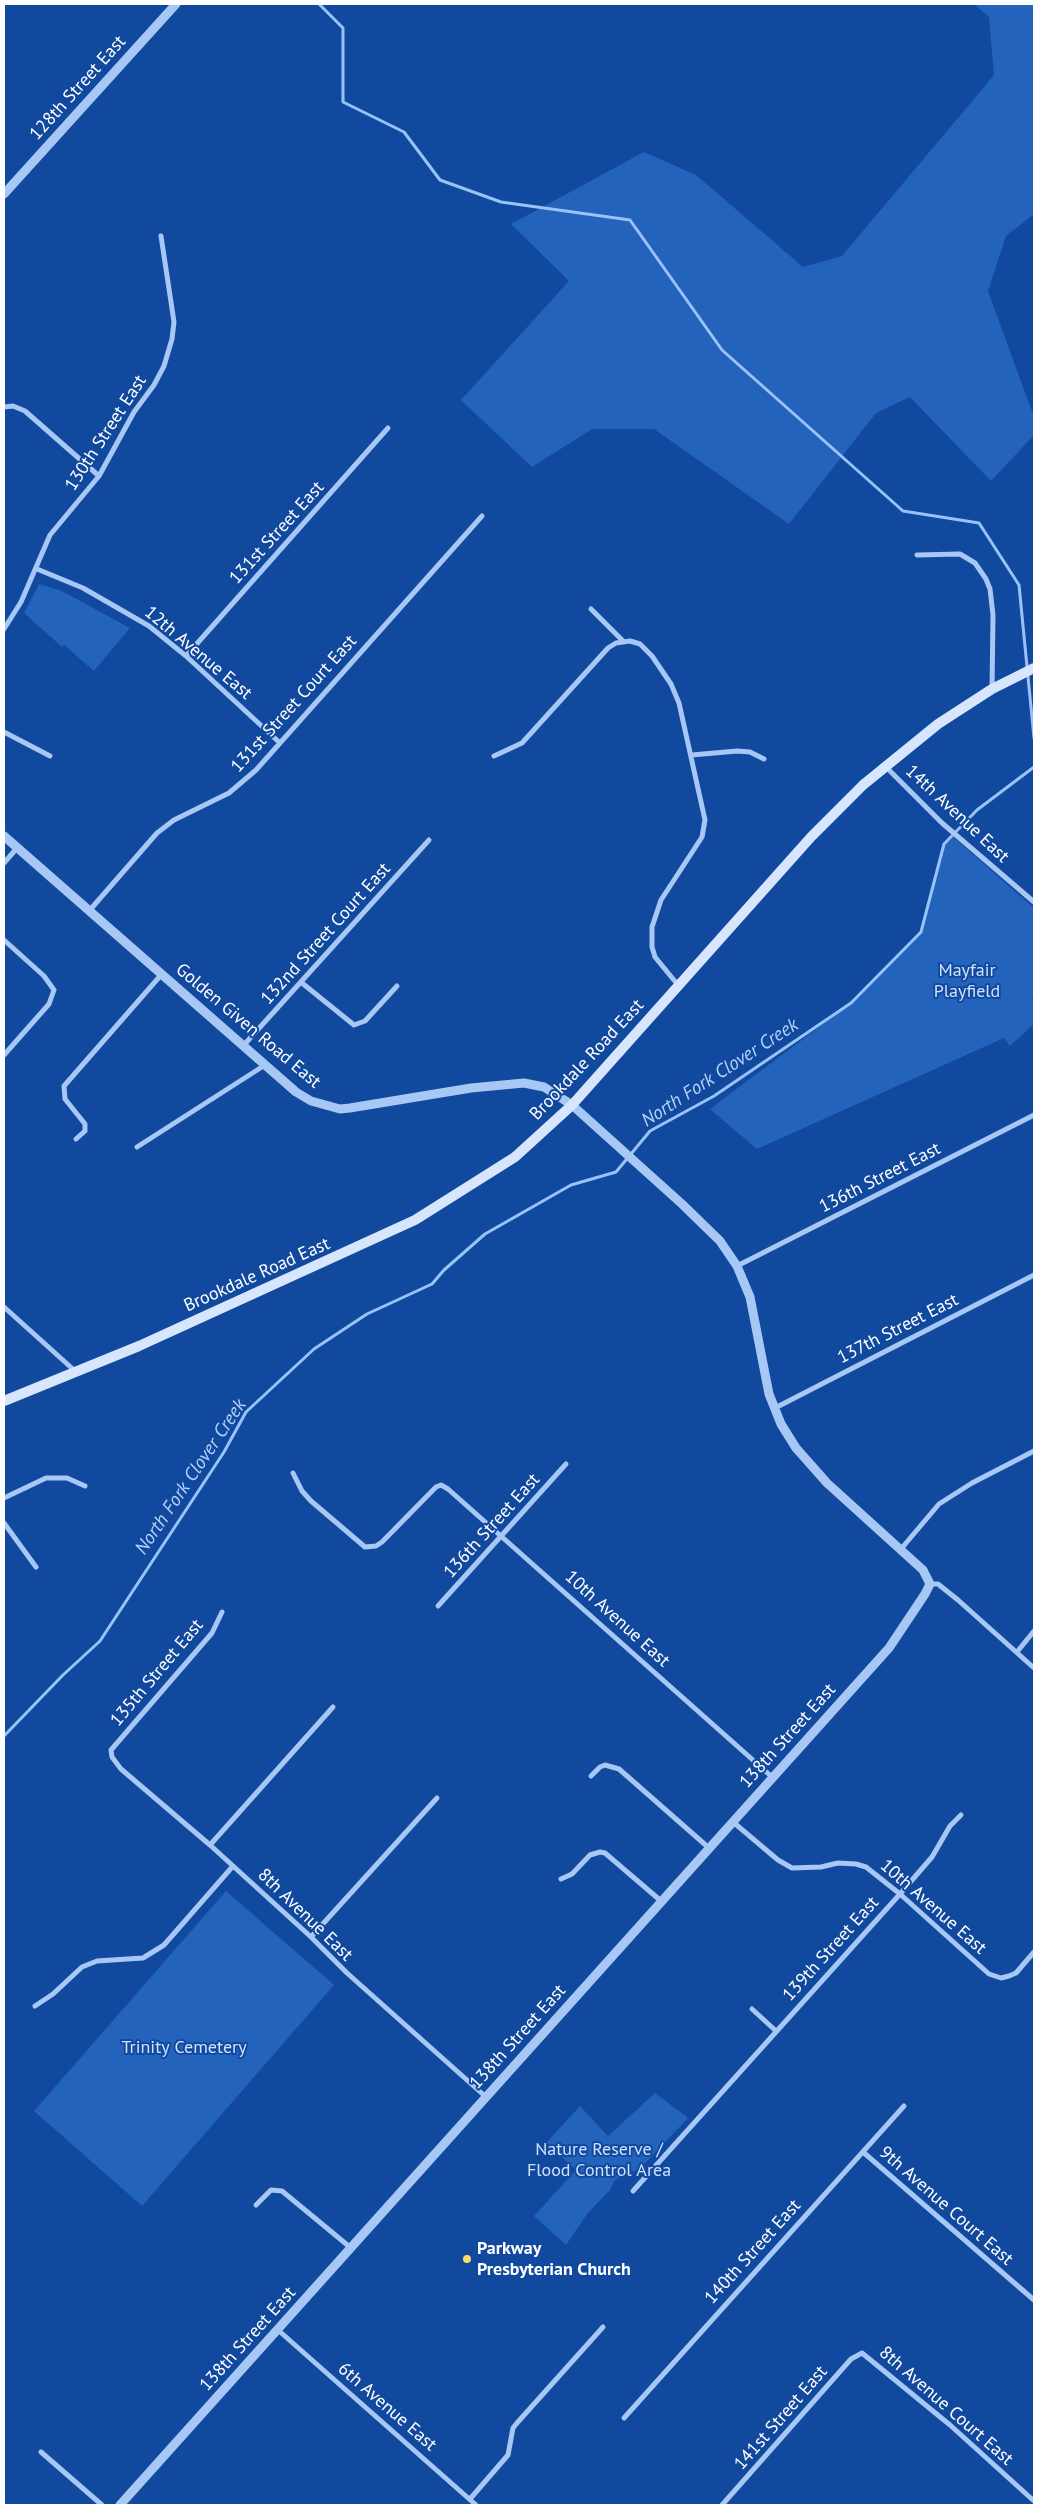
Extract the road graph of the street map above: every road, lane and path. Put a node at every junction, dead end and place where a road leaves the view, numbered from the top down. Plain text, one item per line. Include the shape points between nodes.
1 (176, 4) edge
2 (4, 194) edge
3 (161, 236) dead end
4 (5, 406) edge
5 (388, 428) dead end
6 (98, 476) junction
7 (482, 516) dead end
8 (917, 555) dead end
9 (37, 569) junction
10 (591, 609) dead end
11 (4, 629) edge
12 (623, 641) junction
13 (186, 656) junction
14 (1034, 668) edge
15 (992, 689) junction
16 (4, 732) edge
17 (280, 743) junction
18 (692, 755) junction
19 (50, 756) dead end
20 (494, 756) dead end
21 (764, 759) dead end
22 (884, 766) junction
23 (4, 836) edge
24 (429, 840) dead end
25 (17, 848) junction
26 (4, 864) edge
27 (1034, 902) edge
28 (89, 911) junction
29 (4, 940) edge
30 (161, 975) junction
31 (302, 983) junction
32 (678, 985) junction
33 (397, 986) dead end
34 (243, 1046) junction
35 (4, 1055) edge
36 (265, 1065) junction
37 (572, 1105) junction
38 (1034, 1115) edge
39 (76, 1139) dead end
40 (137, 1147) dead end
41 (737, 1266) junction
42 (1034, 1275) edge
43 (4, 1307) edge
44 (75, 1371) junction
45 (4, 1401) edge
46 (775, 1408) junction
47 (1034, 1451) edge
48 (566, 1464) dead end
49 (293, 1473) dead end
50 (85, 1486) dead end
51 (4, 1498) edge
52 (4, 1523) edge
53 (502, 1535) junction
54 (900, 1549) junction
55 (36, 1567) dead end
56 (930, 1584) junction
57 (438, 1606) dead end
58 (222, 1612) dead end
59 (1034, 1631) edge
60 (1017, 1652) junction
61 (1034, 1668) edge
62 (333, 1707) dead end
63 (111, 1750) joint
64 (590, 1776) dead end
65 (772, 1777) junction
66 (437, 1798) dead end
67 (961, 1815) dead end
68 (733, 1822) junction
69 (210, 1845) junction
70 (709, 1848) junction
71 (233, 1866) junction
72 (561, 1879) dead end
73 (900, 1894) junction
74 (661, 1901) junction
75 (312, 1937) junction
76 (1034, 1952) edge
77 (35, 2006) dead end
78 (752, 2009) dead end
79 (776, 2031) junction
80 (486, 2097) junction
81 (904, 2106) dead end
82 (863, 2152) junction
83 (633, 2192) dead end
84 (256, 2205) dead end
85 (352, 2248) junction
86 (1034, 2300) edge
87 (603, 2326) dead end
88 (278, 2330) junction
89 (862, 2352) joint
90 (624, 2418) dead end
91 (41, 2452) dead end
92 (470, 2499) junction
93 (1034, 2501) edge
94 (102, 2505) edge
95 (120, 2505) edge
96 (476, 2505) edge
97 (722, 2505) edge

1 - 2 street, 128th Street East
3 - 6 street, 130th Street East via 172,306 172,339 160,375 134,412
4 - 6 street via 25,411
5 - 13 street, 131st Street East
6 - 9 street, 130th Street East via 50,534
7 - 17 street, 131st Street Court East
8 - 15 street via 960,554 975,563 986,578 994,615
9 - 11 street, 130th Street East
9 - 13 street, 12th Avenue East via 83,588 129,613
10 - 12 street
12 - 18 street via 640,644 671,684
12 - 20 street via 608,648 595,661 522,743
13 - 17 street, 12th Avenue East
14 - 15 main road, Brookdale Road East
15 - 22 main road, Brookdale Road East via 938,724
16 - 19 street
17 - 28 street, 131st Street Court East via 235,789 174,820 157,834
18 - 21 street via 750,752
18 - 32 street via 704,808 705,829 697,847 661,900 652,927 655,957
22 - 27 street, 14th Avenue East via 942,823
22 - 32 main road, Brookdale Road East via 811,837
23 - 25 street, Golden Given Road East
24 - 31 street, 132nd Street Court East
25 - 26 street
25 - 28 street, Golden Given Road East
28 - 30 street, Golden Given Road East
29 - 35 street via 50,982 54,990 49,1004
30 - 34 street, Golden Given Road East
30 - 39 street via 64,1086 65,1099 85,1124 84,1131
31 - 33 street via 354,1024 365,1021
31 - 34 street, 132nd Street Court East
32 - 37 main road, Brookdale Road East
34 - 36 street, Golden Given Road East
36 - 37 street, Golden Given Road East via 302,1097 340,1109 515,1083 544,1087
36 - 40 street
37 - 41 street, Golden Given Road East via 712,1232
37 - 44 main road, Brookdale Road East via 515,1158 415,1220 156,1338
38 - 41 street, 136th Street East
41 - 46 street, Golden Given Road East via 754,1312 767,1387
42 - 46 street, 137th Street East
43 - 44 street
44 - 45 main road, Brookdale Road East
46 - 54 street, Golden Given Road East via 796,1448 813,1469
47 - 54 street via 939,1504
48 - 53 street, 136th Street East
49 - 53 street, 10th Avenue East via 302,1491 365,1547 376,1546 431,1491 441,1486 455,1494
50 - 51 street via 67,1478 46,1478
52 - 55 street
53 - 57 street, 136th Street East
53 - 65 street, 10th Avenue East
54 - 56 street, Golden Given Road East via 923,1570
56 - 60 street, Golden Given Road East via 938,1584
56 - 65 street, 138th Street East via 893,1642
58 - 63 street, 135th Street East via 212,1633
59 - 60 street
60 - 61 street, Golden Given Road East
62 - 69 street
63 - 69 street, 8th Avenue East via 121,1769
64 - 70 street via 605,1765 619,1769
65 - 68 street, 138th Street East
66 - 75 street
67 - 73 street, 139th Street East via 950,1826 932,1857
68 - 70 street, 138th Street East
68 - 73 street, 10th Avenue East via 792,1868 856,1864 877,1874
69 - 71 street, 8th Avenue East
70 - 74 street, 138th Street East
71 - 75 street, 8th Avenue East
71 - 77 street via 164,1945 143,1958 97,1961 82,1966 53,1994
72 - 74 street via 572,1874 590,1855 605,1853
73 - 76 street, 10th Avenue East via 989,1974 1001,1978 1016,1973
73 - 79 street, 139th Street East
74 - 80 street, 138th Street East
75 - 80 street, 8th Avenue East via 357,1982
78 - 79 street
79 - 83 street, 139th Street East
80 - 85 street, 138th Street East
81 - 82 street, 140th Street East
82 - 86 street, 9th Avenue Court East
82 - 90 street, 140th Street East
84 - 85 street via 267,2193 278,2190 300,2204
85 - 88 street, 138th Street East
87 - 92 street via 513,2428 508,2455
88 - 92 street, 6th Avenue East
88 - 95 street, 138th Street East
89 - 93 street, 8th Avenue Court East
89 - 97 street, 141st Street East via 850,2359
91 - 94 street
92 - 96 street, 6th Avenue East

